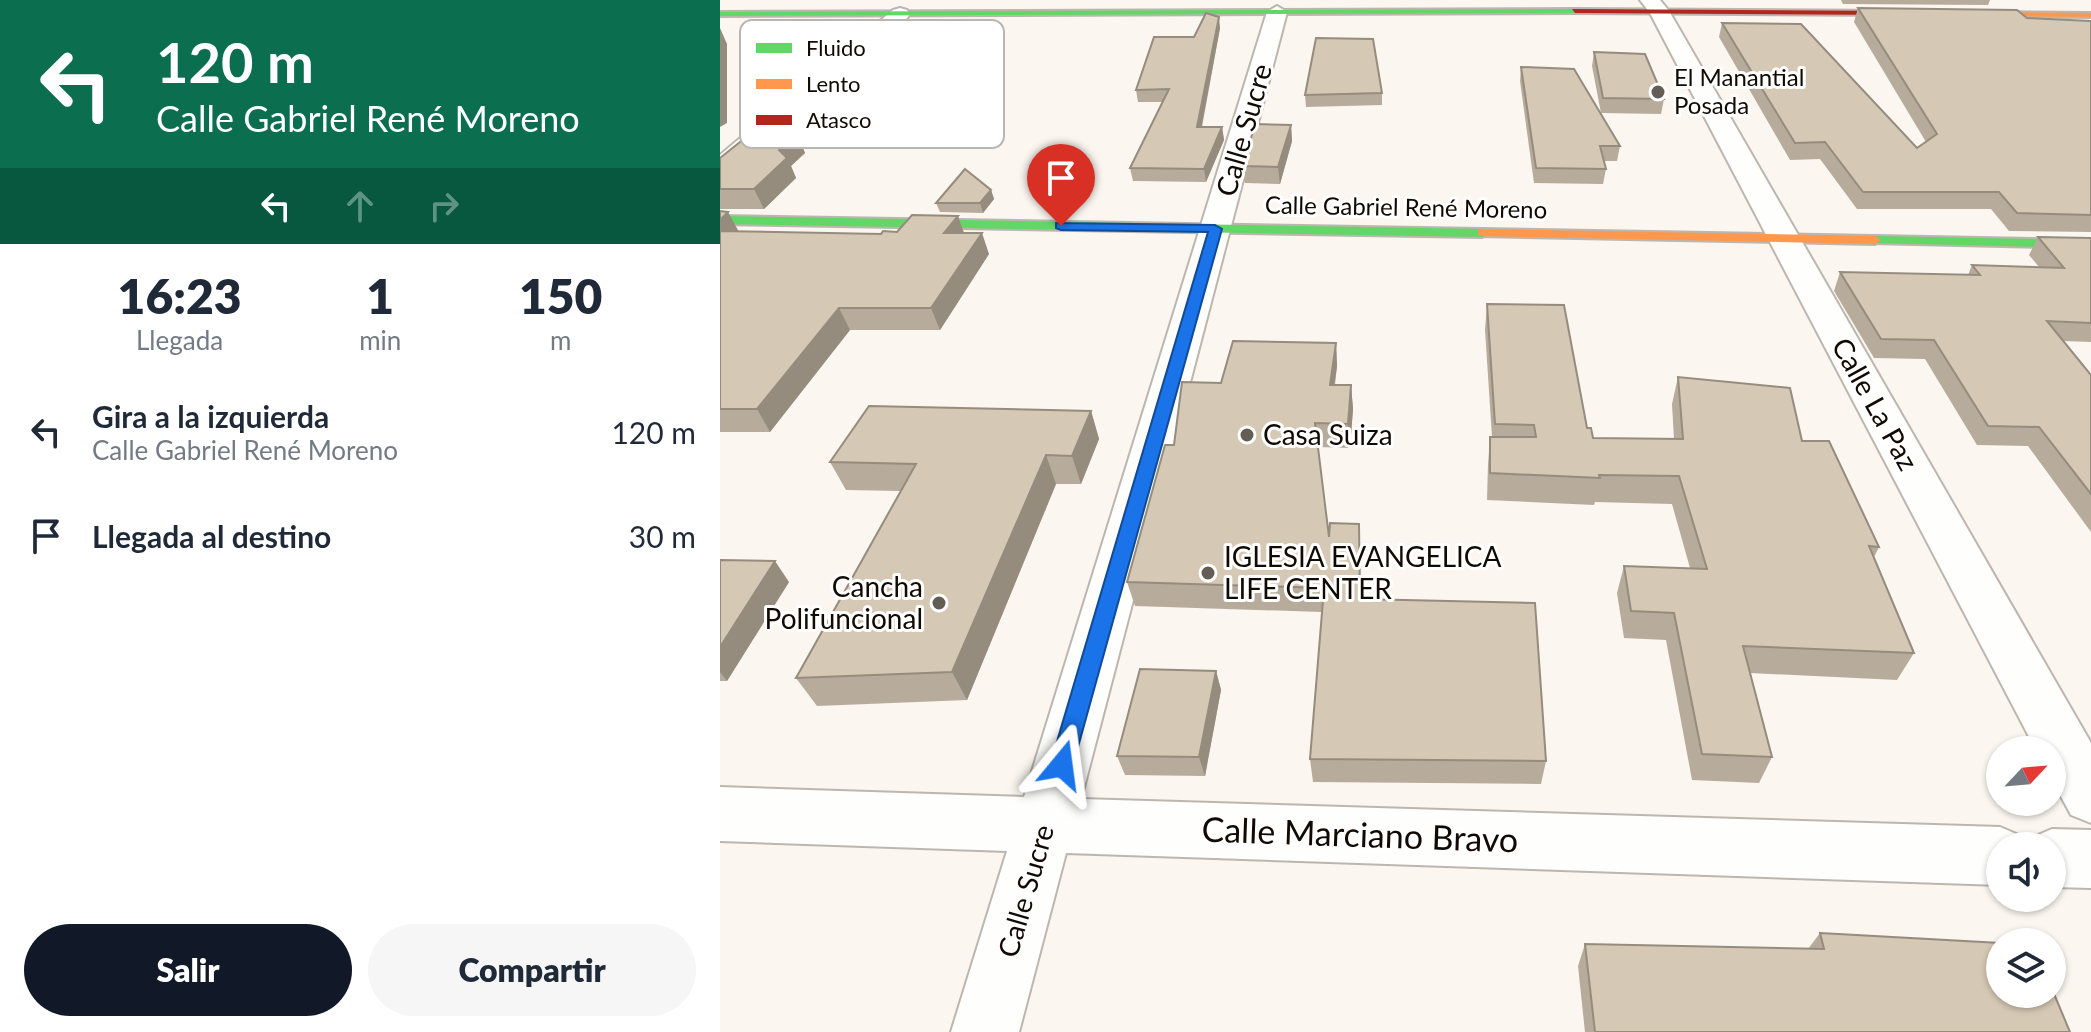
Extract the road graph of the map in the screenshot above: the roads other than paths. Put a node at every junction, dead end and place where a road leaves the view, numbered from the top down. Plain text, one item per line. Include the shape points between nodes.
1 (1655, 5) edge
2 (1277, 12) junction
3 (720, 14) edge
4 (900, 14) junction
5 (2091, 15) edge
6 (893, 20) edge
7 (744, 148) edge
8 (720, 169) edge
9 (720, 220) edge
10 (1215, 229) junction
11 (1785, 239) junction
12 (2091, 244) edge
13 (2091, 797) edge
14 (720, 814) edge
15 (1045, 824) junction
16 (1986, 856) edge
17 (2066, 858) edge
18 (2091, 859) edge
19 (985, 1032) edge

1 - 2 street
1 - 5 street
1 - 11 street, Calle La Paz
2 - 4 street
2 - 10 street, Calle Sucre
3 - 4 street
4 - 6 street
7 - 8 street
9 - 10 street, Calle Gabriel René Moreno
10 - 11 street, Calle Gabriel René Moreno
10 - 15 street, Calle Sucre
11 - 12 street, Calle Gabriel René Moreno
11 - 13 street, Calle La Paz
14 - 15 street, Calle Marciano Bravo
15 - 16 street, Calle Marciano Bravo
15 - 19 street, Calle Sucre
17 - 18 street

